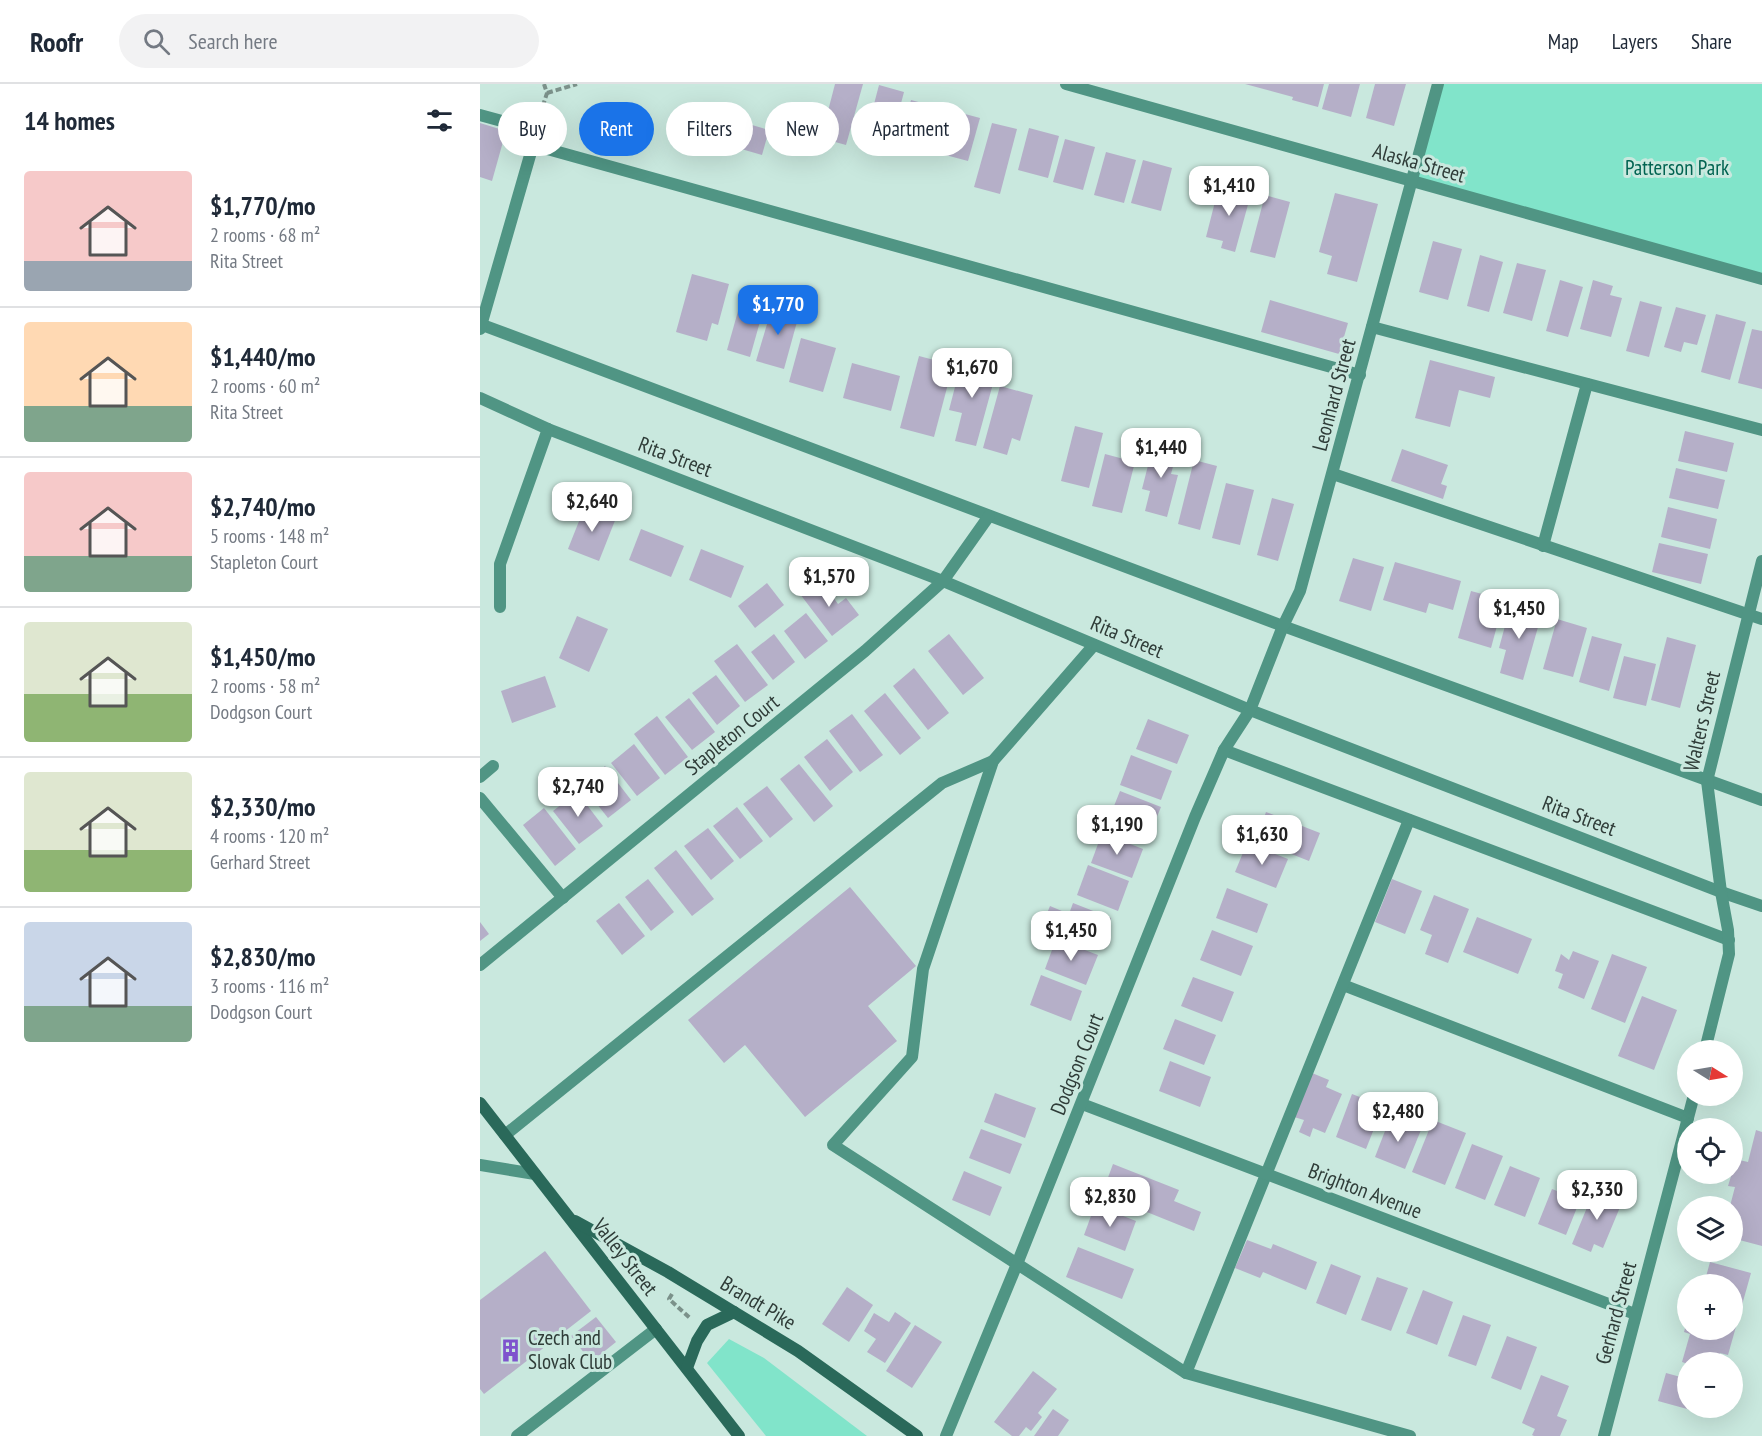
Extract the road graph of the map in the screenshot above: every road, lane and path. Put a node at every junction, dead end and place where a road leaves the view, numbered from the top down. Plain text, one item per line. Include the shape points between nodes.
1 (544, 84) edge
2 (577, 84) edge
3 (1066, 84) edge
4 (1438, 84) edge
5 (547, 93) junction
6 (544, 102) edge
7 (480, 115) edge
8 (498, 120) edge
9 (567, 154) edge
10 (530, 156) edge
11 (1412, 181) junction
12 (1762, 279) edge
13 (480, 326) edge
14 (1372, 327) junction
15 (1360, 375) junction
16 (1587, 384) junction
17 (480, 398) edge
18 (548, 429) junction
19 (1762, 430) edge
20 (1333, 474) junction
21 (989, 516) junction
22 (1543, 546) junction
23 (1762, 561) edge
24 (943, 581) junction
25 (500, 607) dead end
26 (1749, 615) junction
27 (1762, 619) edge
28 (1283, 626) junction
29 (1094, 645) junction
30 (1250, 710) junction
31 (1224, 750) junction
32 (993, 761) junction
33 (493, 766) dead end
34 (480, 777) edge
35 (1707, 781) junction
36 (480, 798) edge
37 (1762, 800) edge
38 (1409, 820) junction
39 (1721, 892) junction
40 (563, 898) junction
41 (1762, 906) edge
42 (1729, 940) junction
43 (480, 965) edge
44 (1343, 985) junction
45 (1708, 1040) edge
46 (480, 1103) edge
47 (1082, 1104) junction
48 (1691, 1106) edge
49 (1688, 1118) joint
50 (505, 1135) junction
51 (1677, 1159) edge
52 (480, 1166) edge
53 (535, 1174) junction
54 (1267, 1174) junction
55 (570, 1218) junction
56 (1017, 1264) junction
57 (672, 1293) dead end
58 (734, 1312) junction
59 (1635, 1314) junction
60 (694, 1322) dead end
61 (656, 1329) junction
62 (687, 1368) junction
63 (1186, 1373) junction
64 (518, 1436) edge
65 (739, 1436) edge
66 (917, 1436) edge
67 (946, 1436) edge
68 (1410, 1436) edge
69 (1604, 1436) edge

1 - 5 path
2 - 5 path
3 - 11 street, Alaska Street
4 - 11 street, Leonhard Street
5 - 6 path
7 - 8 street
9 - 15 street
10 - 13 street
11 - 12 street, Alaska Street
11 - 14 street, Leonhard Street
13 - 21 street
14 - 15 street, Leonhard Street
14 - 16 street
15 - 20 street, Leonhard Street
16 - 19 street
16 - 22 street
17 - 18 street, Rita Street
18 - 24 street, Rita Street
18 - 25 street via 500,564
20 - 22 street
20 - 28 street, Leonhard Street via 1300,591
21 - 24 street, Stapleton Court
21 - 28 street
22 - 26 street
23 - 26 street, Walters Street
24 - 29 street, Rita Street
24 - 40 street, Stapleton Court via 797,708
26 - 27 street
26 - 35 street, Walters Street
28 - 30 street, Leonhard Street
28 - 35 street
29 - 30 street, Rita Street
29 - 32 street
30 - 31 street, Dodgson Court
30 - 39 street, Rita Street
31 - 38 street
31 - 47 street, Dodgson Court
32 - 50 street via 942,783
32 - 56 street via 923,969 912,1057 834,1145
33 - 34 street
35 - 37 street
35 - 39 street, Walters Street
36 - 40 street
38 - 42 street
38 - 44 street
39 - 41 street, Rita Street
39 - 42 street
40 - 43 street, Stapleton Court
42 - 45 street
44 - 49 street
44 - 54 street
46 - 50 main road, Valley Street
47 - 54 street, Brighton Avenue
47 - 56 street, Dodgson Court
48 - 49 street, Gerhard Street
50 - 53 main road, Valley Street
51 - 59 street, Gerhard Street
52 - 53 street
53 - 55 main road, Valley Street
54 - 59 street, Brighton Avenue
54 - 63 street
55 - 58 main road, Brandt Pike
55 - 61 main road, Valley Street
56 - 63 street
56 - 67 street, Dodgson Court
57 - 60 path via 669,1299
58 - 62 main road via 707,1325
58 - 66 main road, Brandt Pike via 798,1351
59 - 69 street, Gerhard Street
61 - 62 main road, Valley Street
61 - 64 street
62 - 65 main road, Valley Street
63 - 68 street

